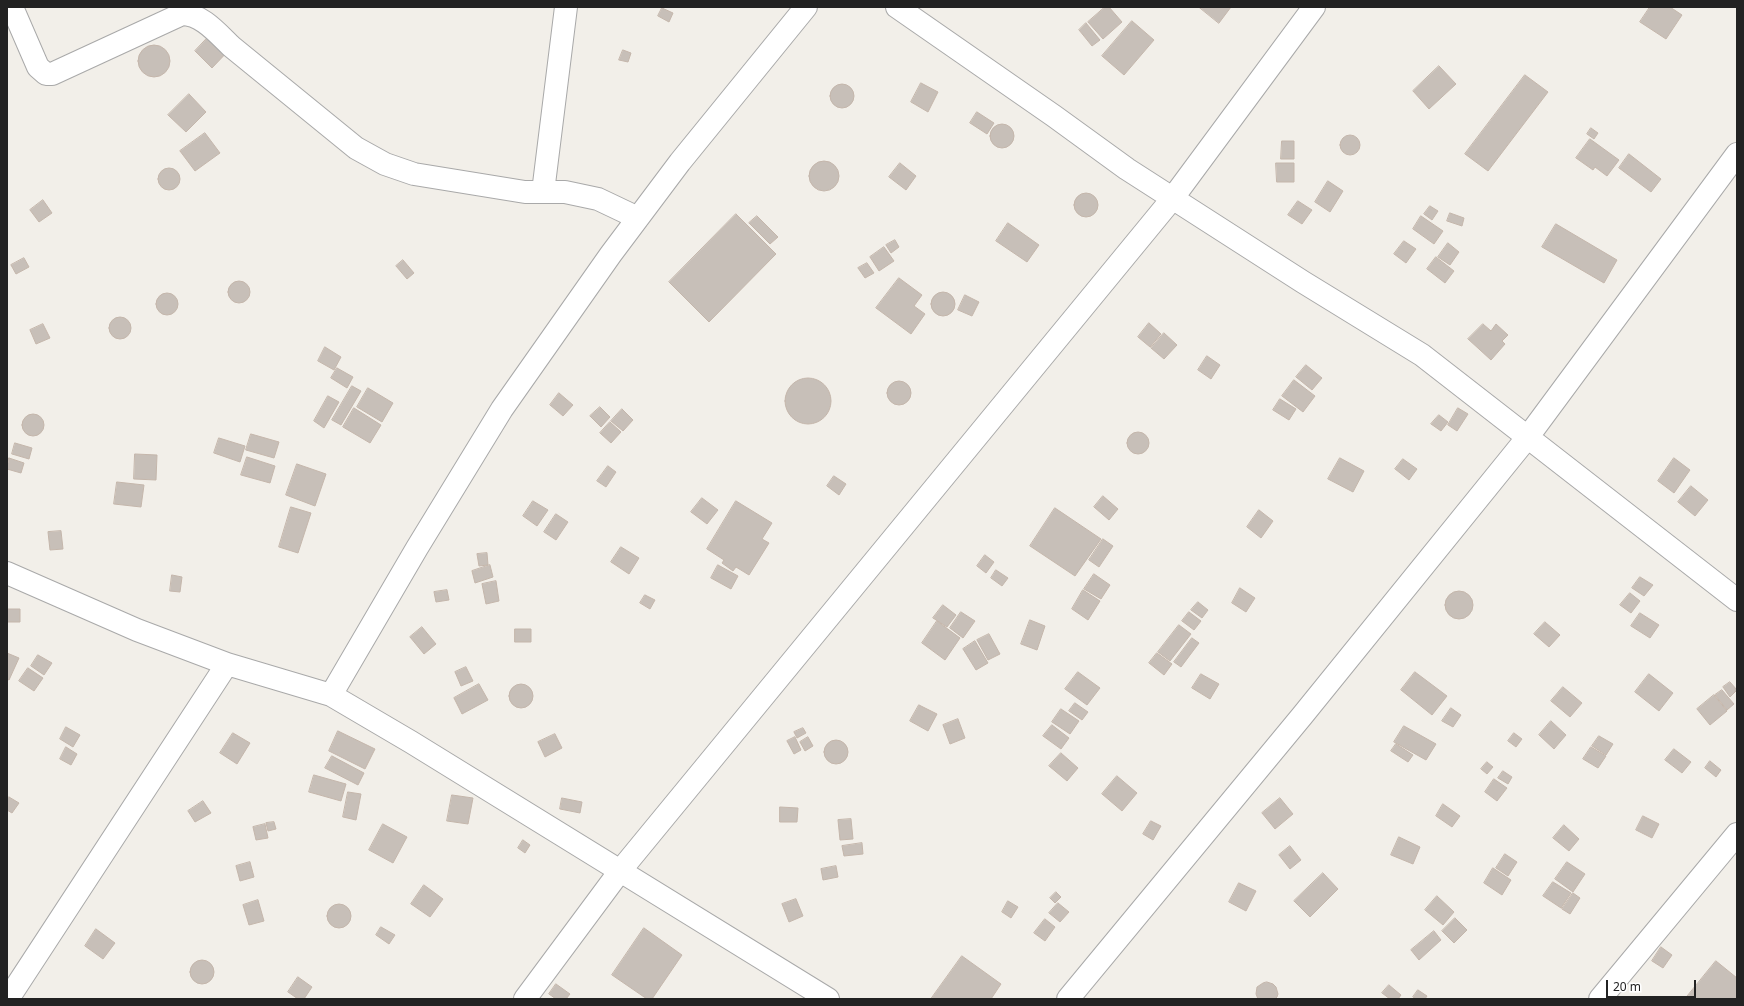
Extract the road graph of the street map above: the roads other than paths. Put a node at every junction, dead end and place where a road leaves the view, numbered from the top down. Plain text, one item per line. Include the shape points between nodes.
1 (12, 7) edge
2 (566, 7) edge
3 (806, 7) edge
4 (897, 7) edge
5 (1314, 7) edge
6 (1737, 154) edge
7 (542, 192) junction
8 (1172, 199) junction
9 (638, 218) junction
10 (1527, 438) junction
11 (7, 573) edge
12 (1737, 600) edge
13 (227, 664) junction
14 (331, 695) junction
15 (1737, 834) edge
16 (620, 871) junction
17 (8, 999) edge
18 (525, 999) edge
19 (828, 999) edge
20 (1068, 999) edge
21 (1600, 999) edge

1 - 7 street via 38,67 46,74 52,74 182,14 189,14 214,30 356,148 385,164 414,174 525,192
2 - 7 street
3 - 9 street via 680,162
4 - 8 street
5 - 8 street
6 - 10 street
7 - 9 street via 565,192 598,199
8 - 10 street via 1422,355
8 - 16 street
9 - 14 street via 502,409
10 - 12 street
10 - 20 street
11 - 13 street via 137,630
13 - 14 street
13 - 17 street
14 - 16 street
15 - 21 street
16 - 18 street
16 - 19 street

